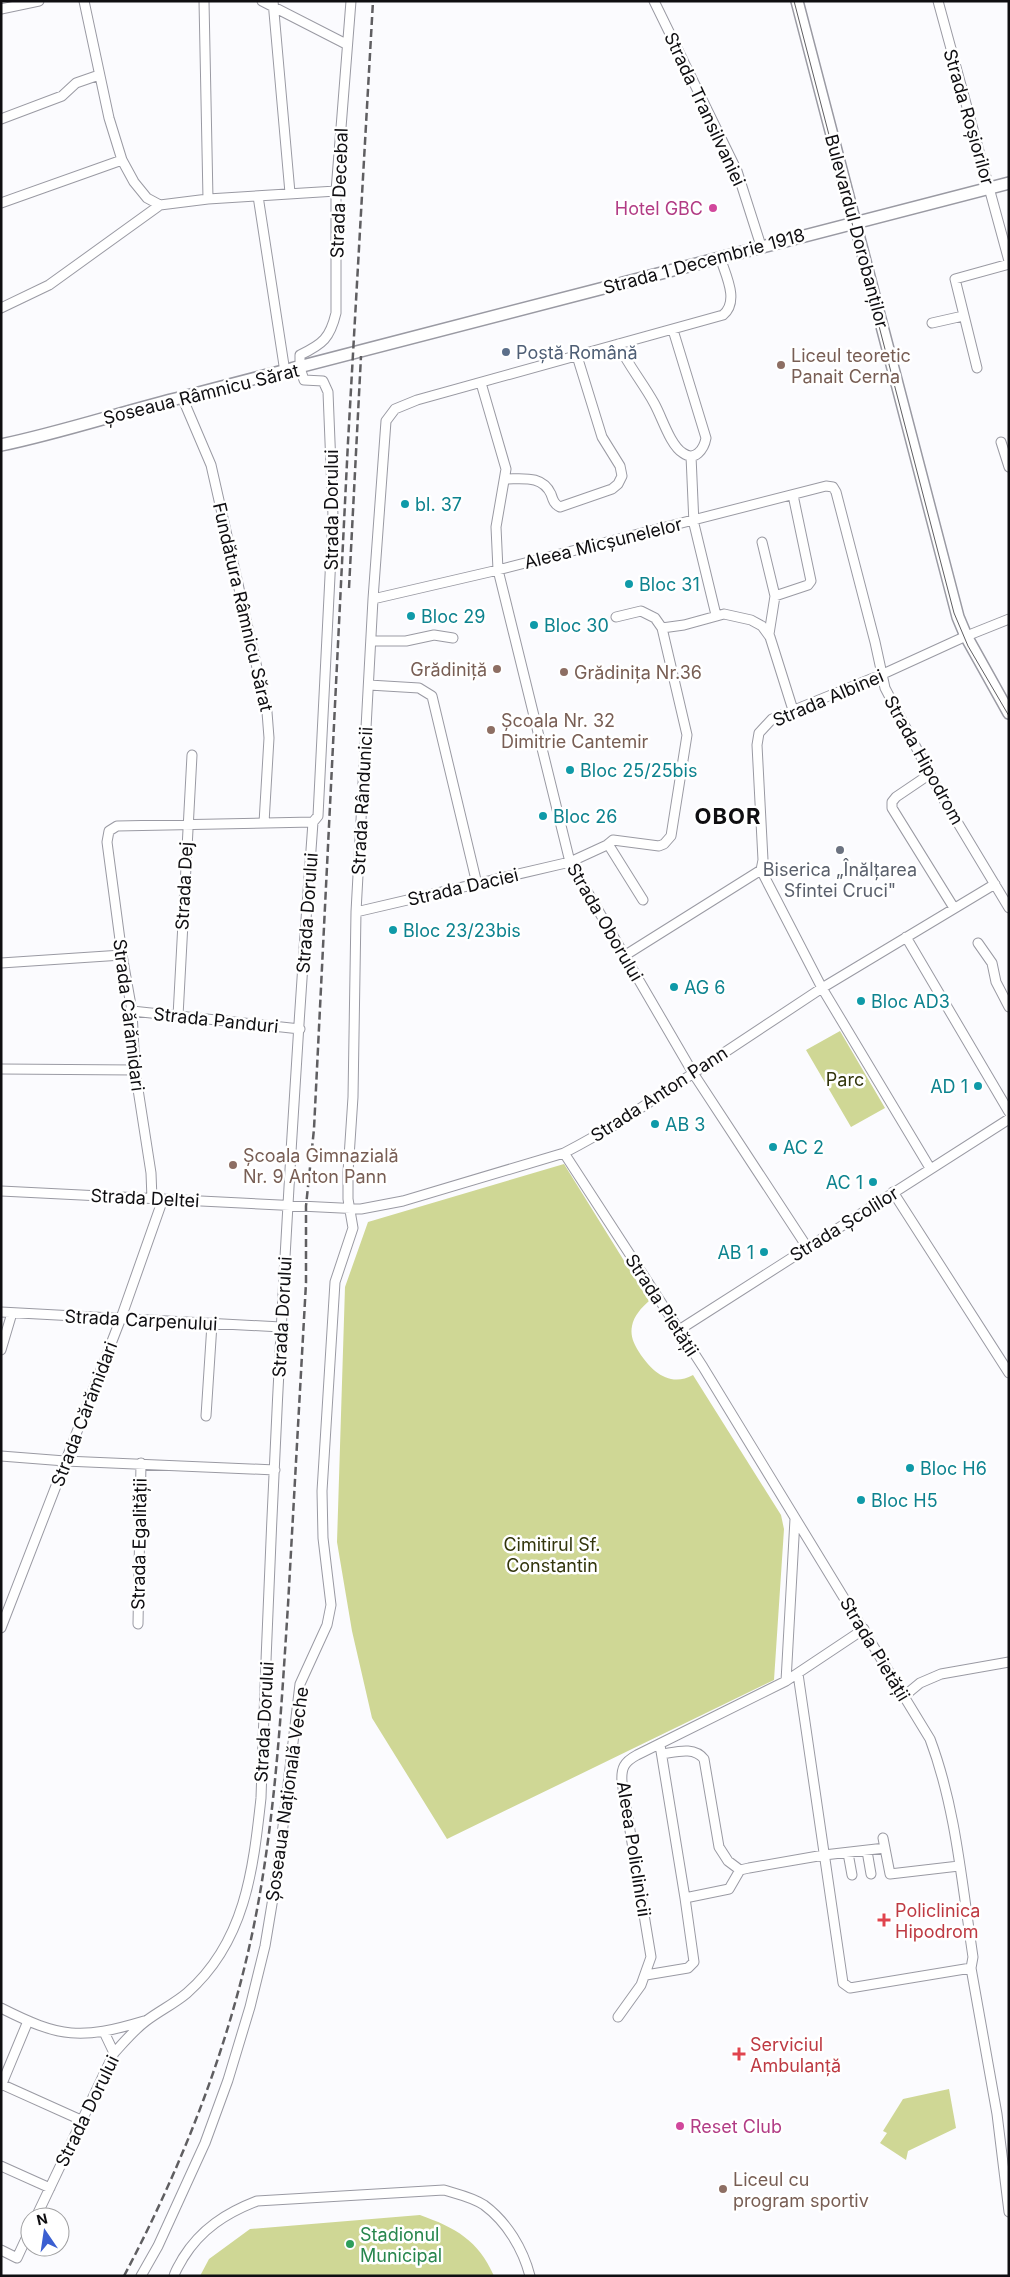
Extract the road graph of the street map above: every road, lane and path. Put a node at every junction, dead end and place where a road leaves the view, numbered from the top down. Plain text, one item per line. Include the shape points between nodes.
1 (39, 1) edge
2 (84, 1) edge
3 (204, 1) edge
4 (262, 1) edge
5 (351, 1) edge
6 (654, 1) edge
7 (796, 1) edge
8 (938, 1) edge
9 (273, 4) edge
10 (1, 9) edge
11 (346, 44) junction
12 (99, 75) junction
13 (1, 118) edge
14 (122, 160) junction
15 (1009, 183) edge
16 (989, 188) junction
17 (336, 191) junction
18 (290, 193) junction
19 (258, 196) junction
20 (208, 200) junction
21 (1, 202) edge
22 (160, 205) junction
23 (855, 221) junction
24 (761, 246) junction
25 (720, 257) junction
26 (1009, 262) edge
27 (1, 308) edge
28 (964, 316) junction
29 (932, 323) dead end
30 (673, 330) junction
31 (400, 341) joint
32 (618, 344) junction
33 (577, 356) junction
34 (300, 368) junction
35 (977, 368) dead end
36 (285, 372) junction
37 (481, 383) junction
38 (182, 397) junction
39 (1001, 442) dead end
40 (1, 445) edge
41 (691, 456) junction
42 (1009, 467) edge
43 (505, 479) junction
44 (832, 487) joint
45 (793, 495) junction
46 (694, 519) junction
47 (762, 542) dead end
48 (498, 570) junction
49 (775, 596) junction
50 (373, 599) junction
51 (716, 615) junction
52 (616, 617) dead end
53 (1009, 619) edge
54 (662, 628) junction
55 (769, 634) junction
56 (966, 636) junction
57 (453, 638) dead end
58 (372, 641) junction
59 (883, 674) junction
60 (369, 685) junction
61 (793, 710) junction
62 (1009, 713) edge
63 (192, 756) dead end
64 (930, 774) junction
65 (313, 822) junction
66 (264, 823) junction
67 (187, 824) junction
68 (608, 844) junction
69 (570, 862) junction
70 (761, 870) junction
71 (477, 884) junction
72 (995, 884) junction
73 (643, 900) dead end
74 (954, 908) junction
75 (1009, 908) edge
76 (356, 912) junction
77 (906, 937) junction
78 (978, 943) dead end
79 (122, 955) junction
80 (624, 956) junction
81 (1, 963) edge
82 (822, 988) junction
83 (1005, 993) edge
84 (1009, 1008) edge
85 (132, 1011) junction
86 (178, 1016) junction
87 (300, 1029) junction
88 (1, 1069) edge
89 (135, 1070) junction
90 (693, 1073) junction
91 (1009, 1112) edge
92 (1009, 1119) edge
93 (564, 1153) junction
94 (930, 1168) junction
95 (1, 1191) edge
96 (893, 1192) junction
97 (152, 1199) junction
98 (163, 1199) junction
99 (288, 1205) junction
100 (349, 1209) junction
101 (807, 1247) junction
102 (1, 1312) edge
103 (12, 1313) junction
104 (121, 1318) junction
105 (212, 1324) junction
106 (281, 1327) junction
107 (679, 1330) junction
108 (1, 1350) edge
109 (1009, 1373) edge
110 (206, 1416) dead end
111 (1, 1456) edge
112 (65, 1461) junction
113 (141, 1463) junction
114 (275, 1470) junction
115 (795, 1519) junction
116 (138, 1624) dead end
117 (1, 1628) edge
118 (864, 1629) junction
119 (1009, 1662) edge
120 (798, 1674) junction
121 (786, 1681) junction
122 (903, 1697) junction
123 (661, 1749) junction
124 (883, 1838) dead end
125 (885, 1848) junction
126 (867, 1851) junction
127 (848, 1853) junction
128 (824, 1854) junction
129 (959, 1866) junction
130 (740, 1870) junction
131 (871, 1874) dead end
132 (852, 1876) dead end
133 (685, 1898) junction
134 (971, 1968) junction
135 (646, 1975) junction
136 (1, 2008) edge
137 (618, 2017) dead end
138 (147, 2020) junction
139 (28, 2021) junction
140 (104, 2032) junction
141 (114, 2053) junction
142 (2, 2085) edge
143 (81, 2120) junction
144 (1, 2166) edge
145 (50, 2188) junction
146 (41, 2207) edge
147 (1009, 2212) edge
148 (1, 2250) edge
149 (20, 2252) edge
150 (141, 2276) edge
151 (174, 2276) edge
152 (530, 2276) edge

1 - 10 street
2 - 12 street
3 - 20 street
4 - 9 street
5 - 11 street, Strada Decebal
6 - 24 street, Strada Transilvaniei via 738,171
7 - 23 main road, Bulevardul Dorobanților
8 - 16 street, Strada Roșiorilor
9 - 11 street
9 - 18 street
11 - 17 street, Strada Decebal
12 - 13 street via 76,83 62,96
12 - 14 street
14 - 21 street
14 - 22 street via 147,198
15 - 16 main road, Strada 1 Decembrie 1918
16 - 23 main road, Strada 1 Decembrie 1918
16 - 26 street, Strada Roșiorilor
17 - 18 street
17 - 34 street, Strada Decebal via 336,313 326,339 300,355
18 - 19 street
19 - 20 street
19 - 36 street
20 - 22 street
22 - 27 street via 49,285
23 - 24 main road, Strada 1 Decembrie 1918
23 - 56 main road, Bulevardul Dorobanților via 958,617
24 - 25 main road, Strada 1 Decembrie 1918
25 - 30 street via 732,295 728,311 716,319
25 - 31 main road, Strada 1 Decembrie 1918
26 - 28 street via 955,279
28 - 29 street
28 - 35 street
30 - 32 street
30 - 41 street via 706,438 699,454
31 - 34 main road, Șoseaua Râmnicu Sărat
32 - 33 street
32 - 41 street via 676,446 683,454
33 - 37 street
33 - 43 street via 602,437 620,466 622,476 618,484 560,507 554,503 548,487 542,482
34 - 36 main road, Șoseaua Râmnicu Sărat
34 - 65 street, Strada Dorului via 304,380 323,381 327,387 333,473 318,816
36 - 38 main road, Șoseaua Râmnicu Sărat
37 - 43 street, Strada Oborului via 503,456
37 - 50 street, Strada Rândunicii via 406,404 391,412 386,421
38 - 40 main road, Șoseaua Râmnicu Sărat
38 - 66 street, Fundătura Râmnicu Sărat via 211,465 266,706 269,738
39 - 42 street
41 - 46 street
43 - 48 street, Strada Oborului via 496,527
44 - 45 street, Aleea Micșunelelor
44 - 59 street, Strada Hipodrom via 836,492
45 - 46 street, Aleea Micșunelelor
45 - 49 street via 811,581 808,585
46 - 48 street, Aleea Micșunelelor
46 - 51 street
47 - 49 street
48 - 50 street, Aleea Micșunelelor
48 - 69 street, Strada Oborului
49 - 55 street
50 - 58 street, Strada Rândunicii
51 - 54 street
51 - 55 street via 750,620
52 - 54 street via 641,611 655,618
53 - 56 street, Strada Albinei
54 - 68 street via 687,735 671,836 659,846 613,840
55 - 61 street
56 - 59 street, Strada Albinei
56 - 62 main road, Bulevardul Dorobanților
57 - 58 street via 434,635 406,641
58 - 60 street, Strada Rândunicii
59 - 61 street, Strada Albinei
59 - 64 street, Strada Hipodrom via 885,688
60 - 71 street via 419,688 432,696
60 - 76 street, Strada Rândunicii
61 - 70 street, Strada Albinei via 772,719 759,733
63 - 67 street, Strada Dej
64 - 72 street, Strada Hipodrom
64 - 74 street via 896,797 892,808
65 - 66 street
65 - 87 street, Strada Dorului
66 - 67 street
67 - 79 street, Strada Cărămidari via 117,826 109,831 107,842
67 - 86 street, Strada Dej
68 - 69 street, Strada Daciei
68 - 73 street
69 - 71 street, Strada Daciei
69 - 80 street, Strada Oborului
70 - 80 street
70 - 82 street
71 - 76 street, Strada Daciei
72 - 74 street, Strada Anton Pann
72 - 75 street, Strada Hipodrom
74 - 77 street, Strada Anton Pann
76 - 100 street, Strada Rândunicii
77 - 82 street, Strada Anton Pann
77 - 91 street
78 - 83 street via 992,963
79 - 81 street
79 - 85 street, Strada Cărămidari
80 - 90 street, Strada Oborului
82 - 90 street, Strada Anton Pann
82 - 94 street
83 - 84 street
85 - 86 street, Strada Panduri
85 - 89 street, Strada Cărămidari
86 - 87 street, Strada Panduri
87 - 99 street, Strada Dorului
88 - 89 street
89 - 97 street, Strada Cărămidari
90 - 93 street, Strada Anton Pann via 615,1126
90 - 101 street, Strada Oborului
92 - 94 street, Strada Școlilor
93 - 100 street, Strada Anton Pann via 403,1201
93 - 107 street, Strada Pietății
94 - 96 street, Strada Școlilor
95 - 97 street, Strada Deltei
96 - 101 street, Strada Școlilor
96 - 109 street
97 - 98 street, Strada Deltei
98 - 99 street, Strada Deltei
98 - 104 street, Strada Cărămidari
99 - 100 street, Strada Anton Pann
99 - 106 street, Strada Dorului
100 - 150 street, Șoseaua Națională Veche via 353,1228 335,1282 322,1491 323,1538 331,1605 327,1625 300,1684 286,1816 265,1946 217,2111 187,2185
101 - 107 street, Strada Școlilor
102 - 103 street, Strada Carpenului
103 - 104 street, Strada Carpenului
103 - 108 street
104 - 105 street, Strada Carpenului
104 - 112 street, Strada Cărămidari
105 - 106 street, Strada Carpenului
105 - 110 street
106 - 114 street, Strada Dorului
107 - 115 street, Strada Pietății
111 - 112 street
112 - 113 street
112 - 117 street, Strada Cărămidari
113 - 114 street
113 - 116 street, Strada Egalității
114 - 138 street, Strada Dorului via 261,1798 247,1886 237,1922 222,1955 186,1994
115 - 118 street, Strada Pietății
115 - 121 street
118 - 120 street, Aleea Policlinicii
118 - 122 street, Strada Pietății
119 - 122 street via 941,1674 920,1683
120 - 121 street, Aleea Policlinicii
120 - 128 street
121 - 123 street, Aleea Policlinicii
122 - 129 street, Strada Pietății via 930,1740 937,1759
123 - 130 street, Aleea Policlinicii via 698,1752 704,1759 719,1847 728,1861
123 - 133 street
123 - 135 street, Aleea Policlinicii via 628,1760 622,1774 650,1943 651,1957
124 - 125 street
125 - 126 street
125 - 129 street via 890,1874
126 - 127 street
126 - 131 street
127 - 128 street
127 - 132 street
128 - 130 street
128 - 134 street via 841,1976 846,1986 850,1988
129 - 134 street, Strada Pietății via 973,1957
130 - 133 street via 728,1889
133 - 135 street via 694,1962 688,1968
134 - 147 street, Strada Pietății via 997,2114
135 - 137 street, Aleea Policlinicii
136 - 139 street
138 - 140 street
138 - 141 street, Strada Dorului
139 - 140 street via 56,2031
139 - 142 street
140 - 141 street
141 - 143 street, Strada Dorului
142 - 143 street
143 - 145 street, Strada Dorului
144 - 145 street
145 - 146 street, Strada Dorului
148 - 149 street via 17,2258
151 - 152 street via 192,2243 213,2222 257,2201 444,2190 484,2205 510,2232

